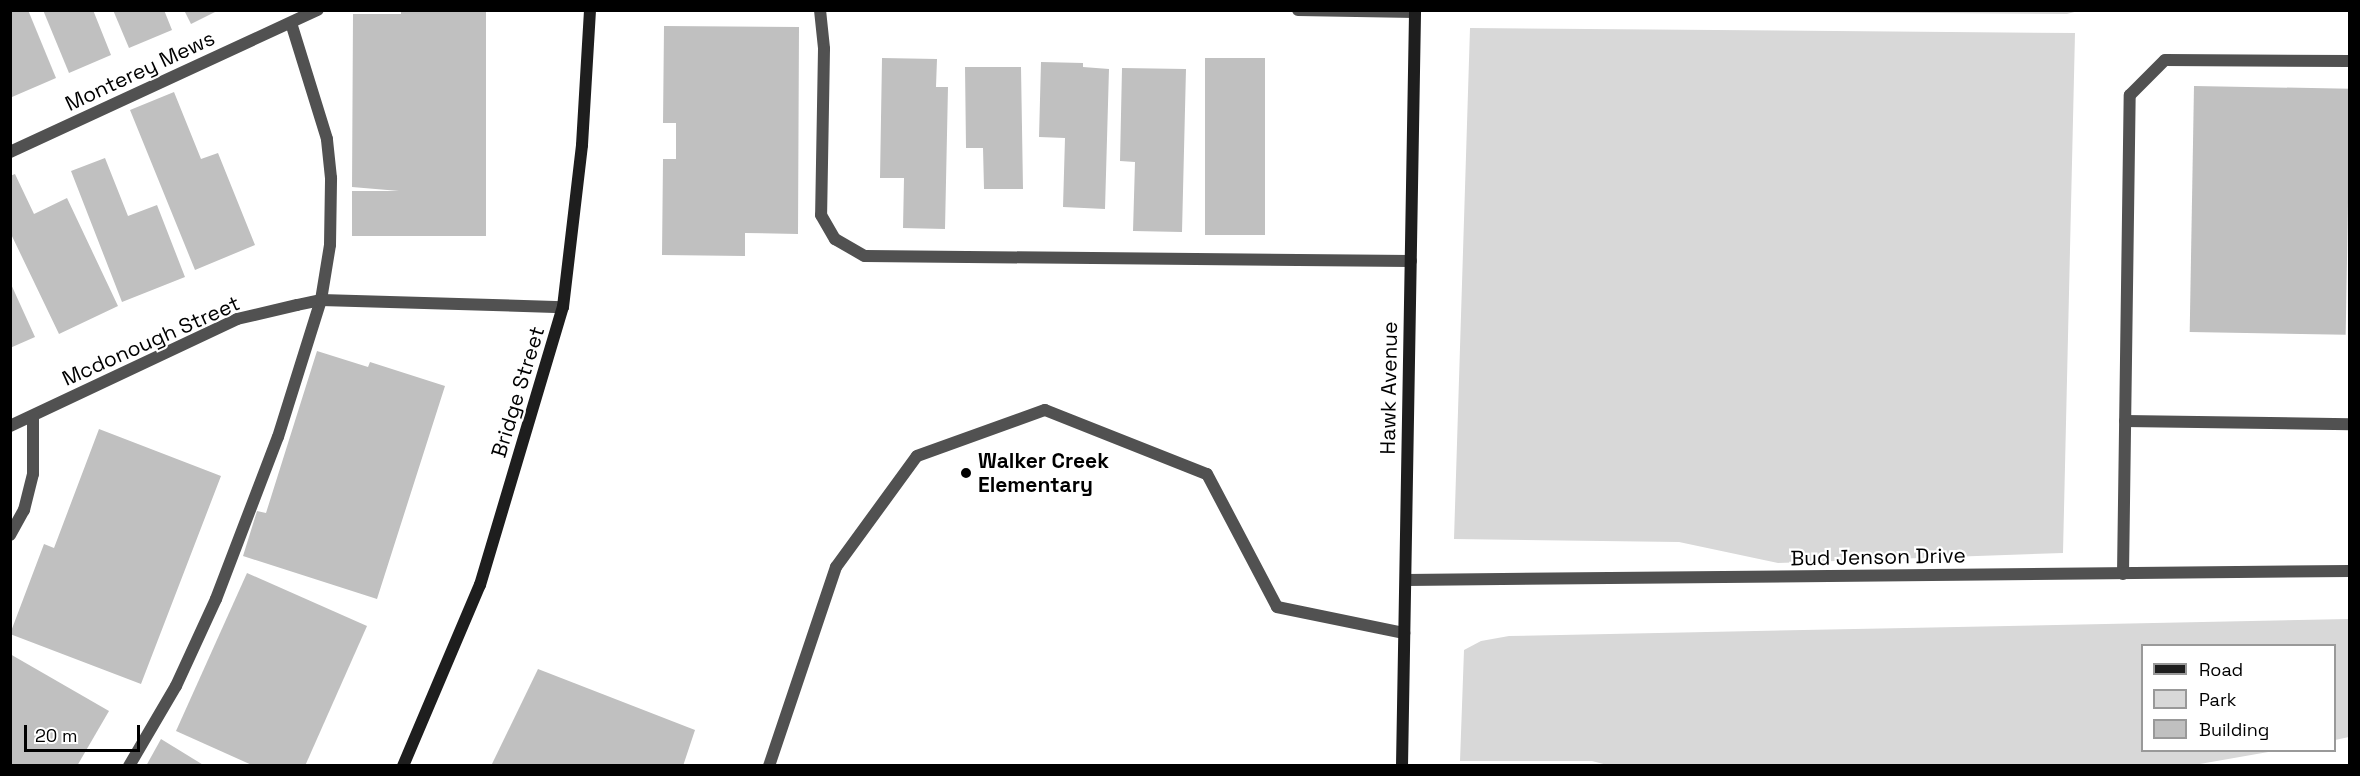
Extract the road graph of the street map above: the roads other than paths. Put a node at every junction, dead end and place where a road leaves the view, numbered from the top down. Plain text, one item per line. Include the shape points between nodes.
1 (318, 10) edge
2 (590, 10) edge
3 (820, 10) edge
4 (1298, 10) edge
5 (1415, 11) edge
6 (291, 23) junction
7 (2349, 61) edge
8 (10, 152) edge
9 (1411, 261) junction
10 (321, 300) junction
11 (563, 308) junction
12 (33, 416) junction
13 (2125, 421) junction
14 (2349, 424) edge
15 (10, 426) edge
16 (10, 535) edge
17 (2349, 571) edge
18 (2123, 574) junction
19 (1406, 580) junction
20 (1404, 633) junction
21 (129, 765) edge
22 (403, 765) edge
23 (769, 765) edge
24 (1402, 765) edge

1 - 6 street, Monterey Mews
2 - 11 street, Bridge Street via 582,145
3 - 9 street via 824,50 821,215 835,239 865,256
4 - 5 street
5 - 9 street, Hawk Avenue
6 - 8 street, Monterey Mews
6 - 10 street via 327,139 330,245
7 - 13 street via 2165,60 2130,95
9 - 19 street, Hawk Avenue
10 - 11 street, Mcdonough Street
10 - 12 street, Mcdonough Street via 237,319
10 - 21 street via 274,448 216,600 176,686
11 - 22 street, Bridge Street via 480,585
12 - 15 street, Mcdonough Street
12 - 16 street via 33,474 24,510
13 - 14 street
13 - 18 street
17 - 18 street, Bud Jenson Drive
18 - 19 street, Bud Jenson Drive
19 - 20 street, Hawk Avenue
20 - 23 street via 1277,607 1207,474 1045,410 917,456 836,567
20 - 24 street, Hawk Avenue

